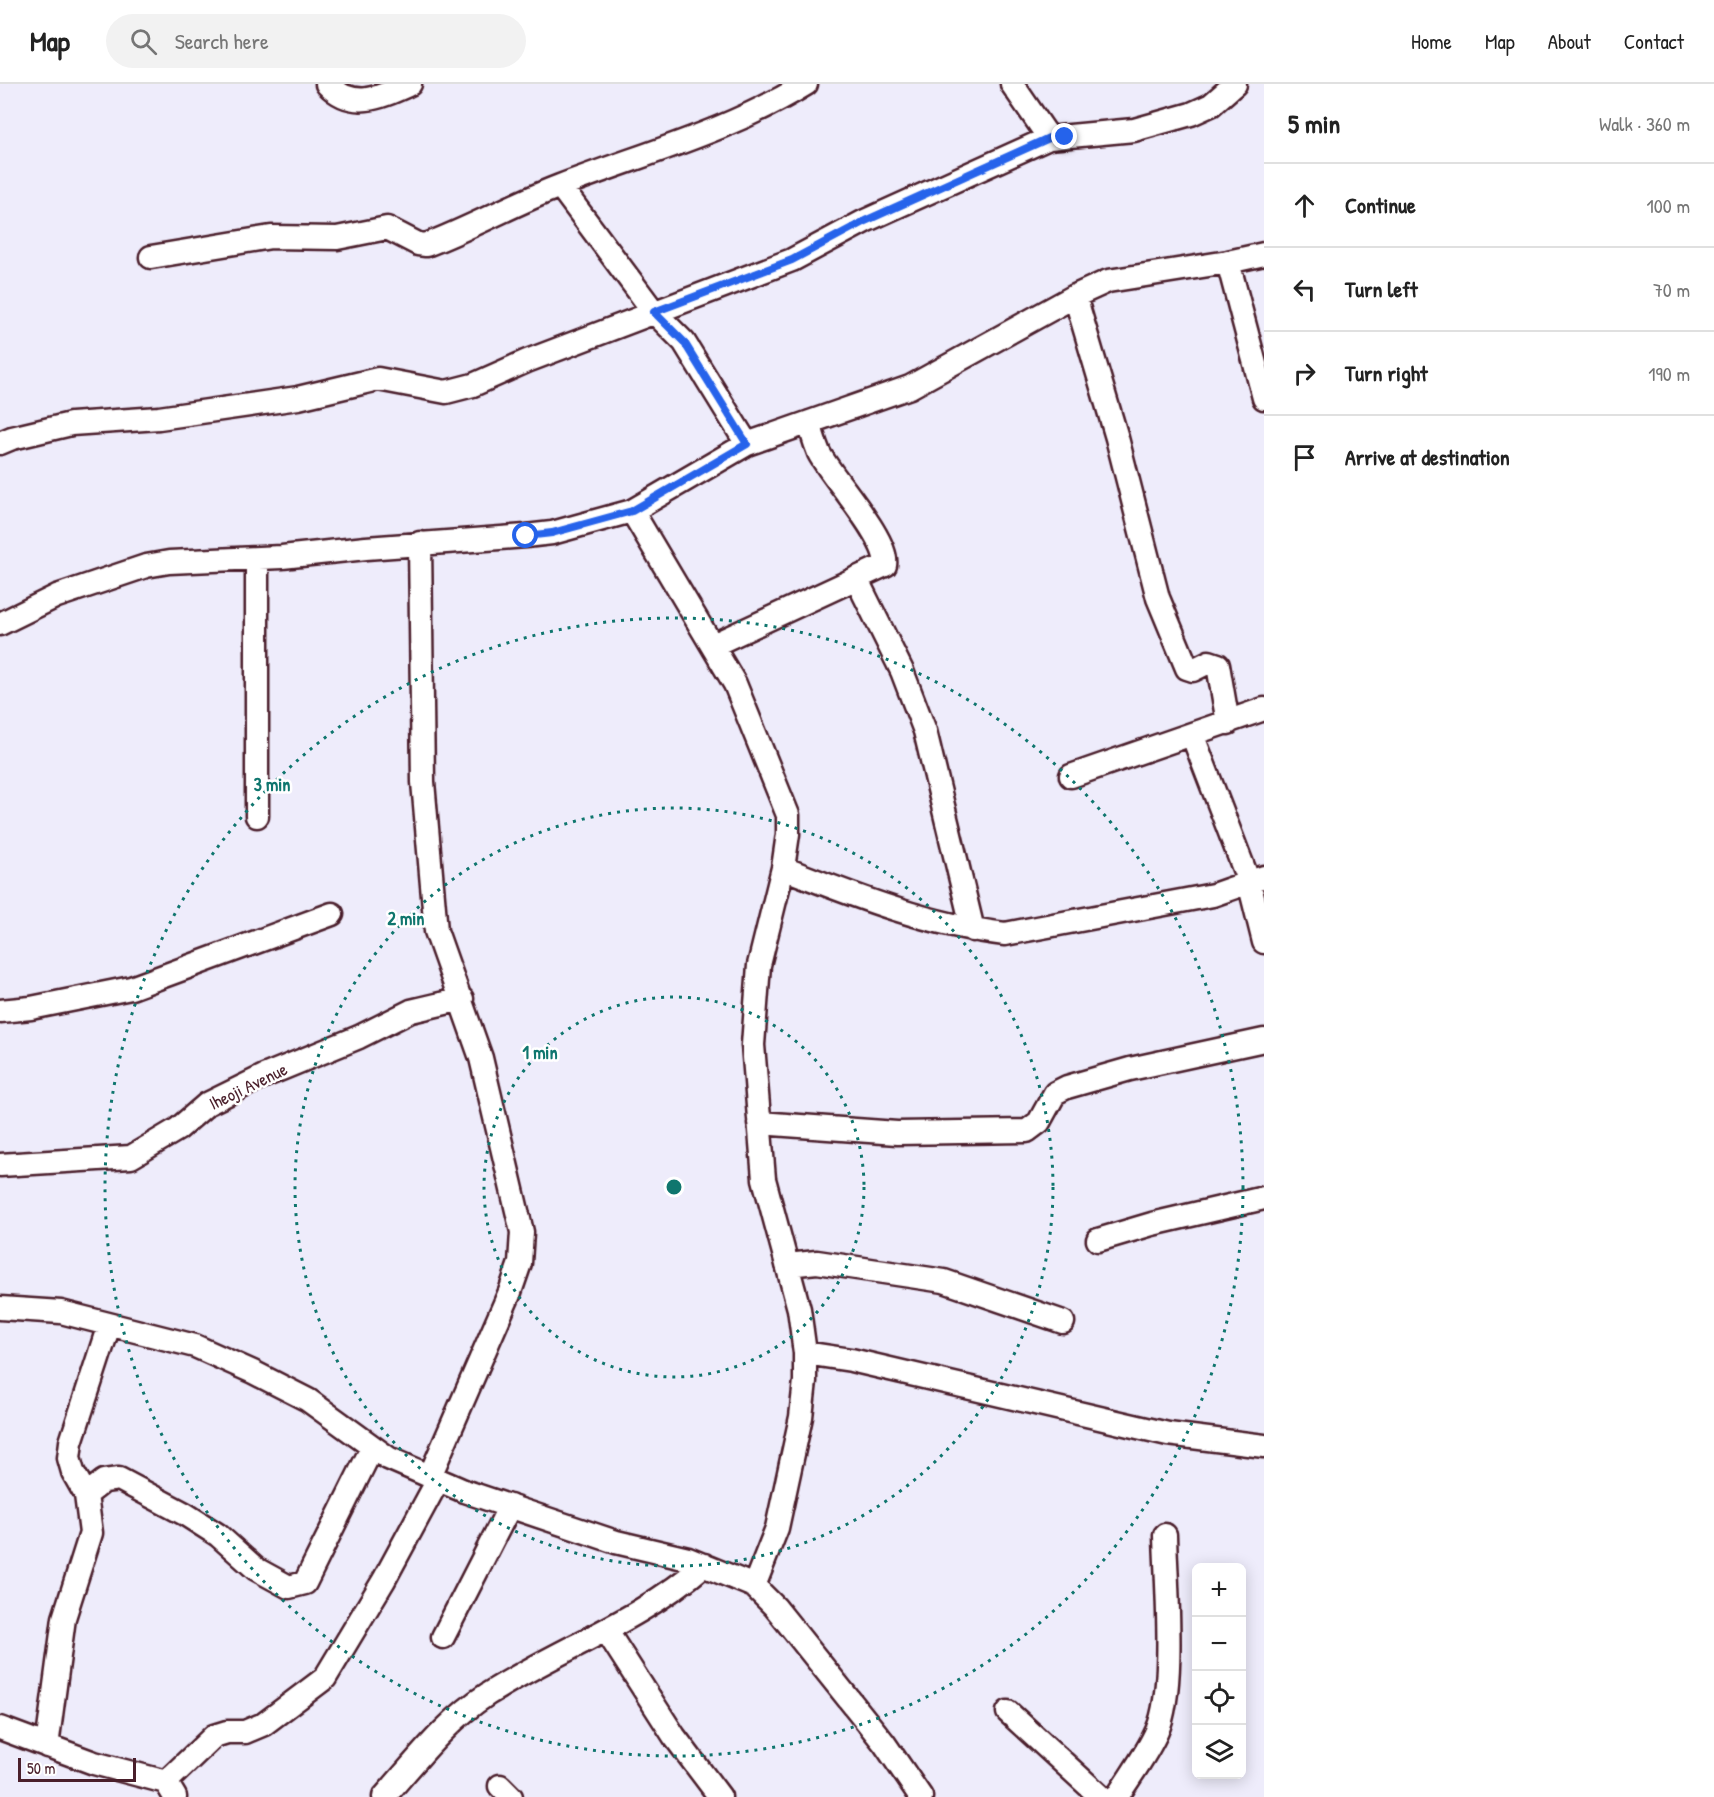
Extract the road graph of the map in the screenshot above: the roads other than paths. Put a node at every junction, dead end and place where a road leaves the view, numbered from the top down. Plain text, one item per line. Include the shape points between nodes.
1 (327, 84) edge
2 (410, 84) edge
3 (806, 84) edge
4 (1012, 84) edge
5 (1234, 84) edge
6 (1049, 138) junction
7 (560, 186) junction
8 (1264, 254) edge
9 (151, 257) dead end
10 (1228, 262) junction
11 (1075, 296) junction
12 (654, 312) junction
13 (1264, 398) edge
14 (810, 422) junction
15 (0, 443) edge
16 (747, 444) junction
17 (632, 511) junction
18 (420, 543) junction
19 (257, 559) junction
20 (856, 578) junction
21 (0, 624) edge
22 (713, 645) junction
23 (1264, 709) edge
24 (1228, 723) junction
25 (1192, 734) junction
26 (1071, 776) dead end
27 (257, 816) dead end
28 (783, 868) junction
29 (1257, 880) edge
30 (332, 914) dead end
31 (973, 930) junction
32 (1264, 942) edge
33 (462, 999) junction
34 (0, 1011) edge
35 (1264, 1040) edge
36 (759, 1123) junction
37 (0, 1165) edge
38 (1264, 1198) edge
39 (1098, 1240) dead end
40 (787, 1265) junction
41 (0, 1308) edge
42 (1063, 1322) dead end
43 (109, 1325) junction
44 (805, 1353) junction
45 (1264, 1446) edge
46 (372, 1448) junction
47 (434, 1478) junction
48 (86, 1495) junction
49 (510, 1506) junction
50 (1164, 1535) dead end
51 (704, 1565) junction
52 (754, 1586) junction
53 (606, 1630) junction
54 (443, 1637) dead end
55 (1008, 1712) dead end
56 (0, 1728) edge
57 (47, 1746) junction
58 (170, 1790) edge
59 (384, 1797) edge
60 (720, 1797) edge
61 (921, 1797) edge
62 (1101, 1797) edge
63 (1117, 1797) edge

1 - 2 street via 352,100 372,101
3 - 7 street via 659,153
4 - 6 street
5 - 6 street via 1211,105 1191,114 1134,130
6 - 12 street via 865,221 792,260
7 - 9 street via 426,245 387,228 337,238 271,237
7 - 12 street
8 - 10 street
10 - 11 street via 1108,281
10 - 13 street
11 - 14 street via 910,387
11 - 24 street via 1158,598 1187,668 1193,670 1209,662 1218,665
12 - 15 street via 450,391 378,379 298,398 159,418 71,424
12 - 16 street via 684,342
14 - 16 street
14 - 20 street via 820,453 853,499 886,560 883,568
16 - 17 street
17 - 18 street via 552,533
17 - 22 street
18 - 19 street
18 - 33 street via 423,782 436,931
19 - 21 street via 199,559 146,566 57,596
19 - 27 street
20 - 22 street
20 - 31 street via 902,671 925,731
22 - 28 street via 735,684 788,815
23 - 24 street
24 - 25 street
25 - 26 street
25 - 29 street
28 - 31 street via 895,910
28 - 36 street via 759,965 753,1044
29 - 31 street via 1213,895 1032,931 1005,934
29 - 32 street
30 - 34 street via 130,988
33 - 37 street, Iheoji Avenue via 411,1011 264,1076 207,1104 178,1129 130,1157
33 - 47 street via 481,1058 522,1242 510,1292
35 - 36 street via 1067,1087 1055,1093 1039,1122 1027,1131 897,1133
36 - 40 street via 764,1179
38 - 39 street
40 - 42 street via 817,1262 944,1281
40 - 44 street
41 - 43 street via 61,1312
43 - 46 street via 195,1346 253,1371 308,1400
43 - 48 street via 71,1442 69,1458
44 - 45 street via 851,1360 1168,1434
44 - 52 street via 797,1437 777,1528
46 - 47 street
46 - 48 street via 305,1583 298,1586 289,1587 256,1569 210,1530 119,1479 104,1481
47 - 49 street
47 - 58 street via 384,1580 325,1678 264,1724 245,1732 214,1736
48 - 57 street via 90,1533 64,1618
49 - 51 street via 616,1542
49 - 54 street
50 - 63 street via 1164,1711 1157,1732
51 - 52 street
51 - 53 street via 657,1601
52 - 61 street via 884,1743
53 - 59 street via 513,1679 453,1719
53 - 60 street via 674,1736
55 - 62 street
56 - 57 street
57 - 58 street

